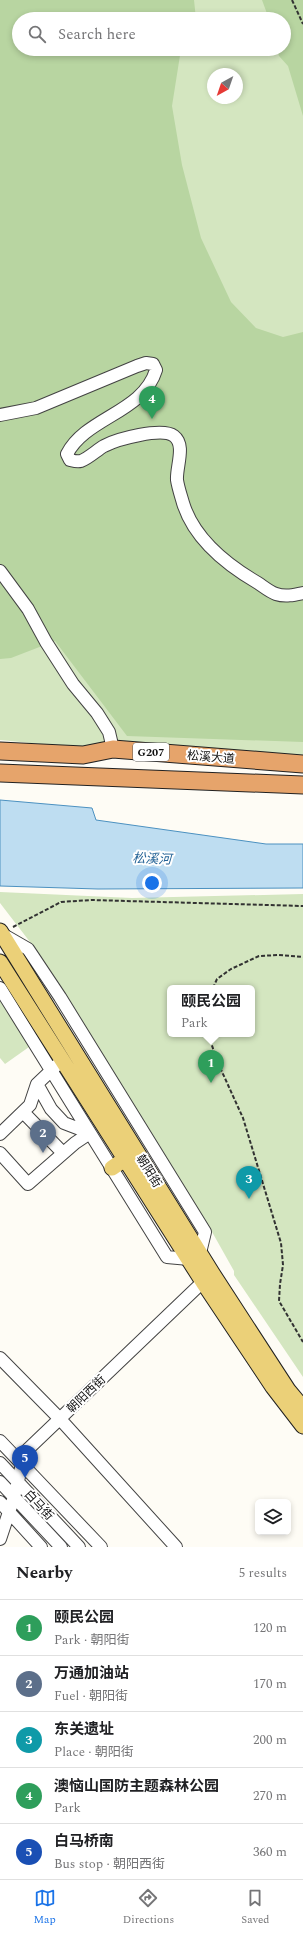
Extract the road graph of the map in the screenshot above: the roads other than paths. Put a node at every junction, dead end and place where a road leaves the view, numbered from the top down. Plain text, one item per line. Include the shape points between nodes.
1 (0, 415) edge
2 (0, 571) edge
3 (303, 593) edge
4 (113, 749) junction
5 (0, 751) edge
6 (303, 764) edge
7 (0, 773) edge
8 (303, 785) edge
9 (1, 932) edge
10 (0, 962) edge
11 (0, 988) edge
12 (75, 1052) junction
13 (57, 1065) junction
14 (37, 1084) junction
15 (23, 1112) junction
16 (90, 1133) junction
17 (0, 1134) edge
18 (75, 1142) junction
19 (0, 1153) edge
20 (63, 1153) junction
21 (102, 1153) junction
22 (125, 1159) junction
23 (112, 1168) junction
24 (194, 1256) junction
25 (207, 1278) junction
26 (0, 1358) edge
27 (303, 1408) edge
28 (60, 1419) junction
29 (303, 1426) edge
30 (0, 1440) edge
31 (0, 1463) edge
32 (22, 1464) junction
33 (0, 1482) edge
34 (17, 1482) junction
35 (14, 1497) junction
36 (0, 1502) edge
37 (9, 1512) junction
38 (0, 1539) edge
39 (41, 1547) edge
40 (61, 1547) edge
41 (79, 1547) edge
42 (101, 1547) edge
43 (176, 1547) edge

1 - 3 street via 36,408 137,366 153,364 156,370 154,377 146,387 121,410 78,439 67,454 70,460 82,461 118,440 167,432 175,437 180,447 177,479 183,505 213,550 241,573 276,594 293,596
2 - 4 street via 28,609 73,684 97,713 109,732
4 - 5 highway, 松溪大道 / G207 via 83,755
4 - 6 highway, 松溪大道 / G207
7 - 8 highway, 松溪大道 / G207
9 - 12 main road, 朝阳街
9 - 24 street via 28,949 205,1232
10 - 13 main road, 朝阳街
11 - 13 street
12 - 13 main road
12 - 24 main road, 朝阳街
13 - 14 street
13 - 16 street
13 - 22 main road, 朝阳街
14 - 15 street via 30,1105
14 - 16 street via 51,1109 64,1122
15 - 17 street
15 - 20 street
16 - 18 street
16 - 21 street
18 - 20 street
18 - 21 street
19 - 20 street via 28,1184
21 - 23 street
22 - 23 main road
22 - 24 main road, 朝阳街
23 - 24 street via 167,1257
24 - 25 main road, 朝阳街
25 - 27 main road, 朝阳街
25 - 28 street, 朝阳西街
25 - 29 main road, 朝阳街 via 273,1387
26 - 28 street
28 - 32 street, 朝阳西街 via 25,1452
28 - 43 street
30 - 32 street
31 - 34 street, 白马街
32 - 34 street, 朝阳西街
32 - 42 street
33 - 35 street, 白马街
34 - 35 street, 朝阳西街
34 - 41 street, 白马街
35 - 37 street, 朝阳西街
35 - 40 street, 白马街
36 - 37 street
37 - 38 street, 朝阳西街
37 - 39 street

